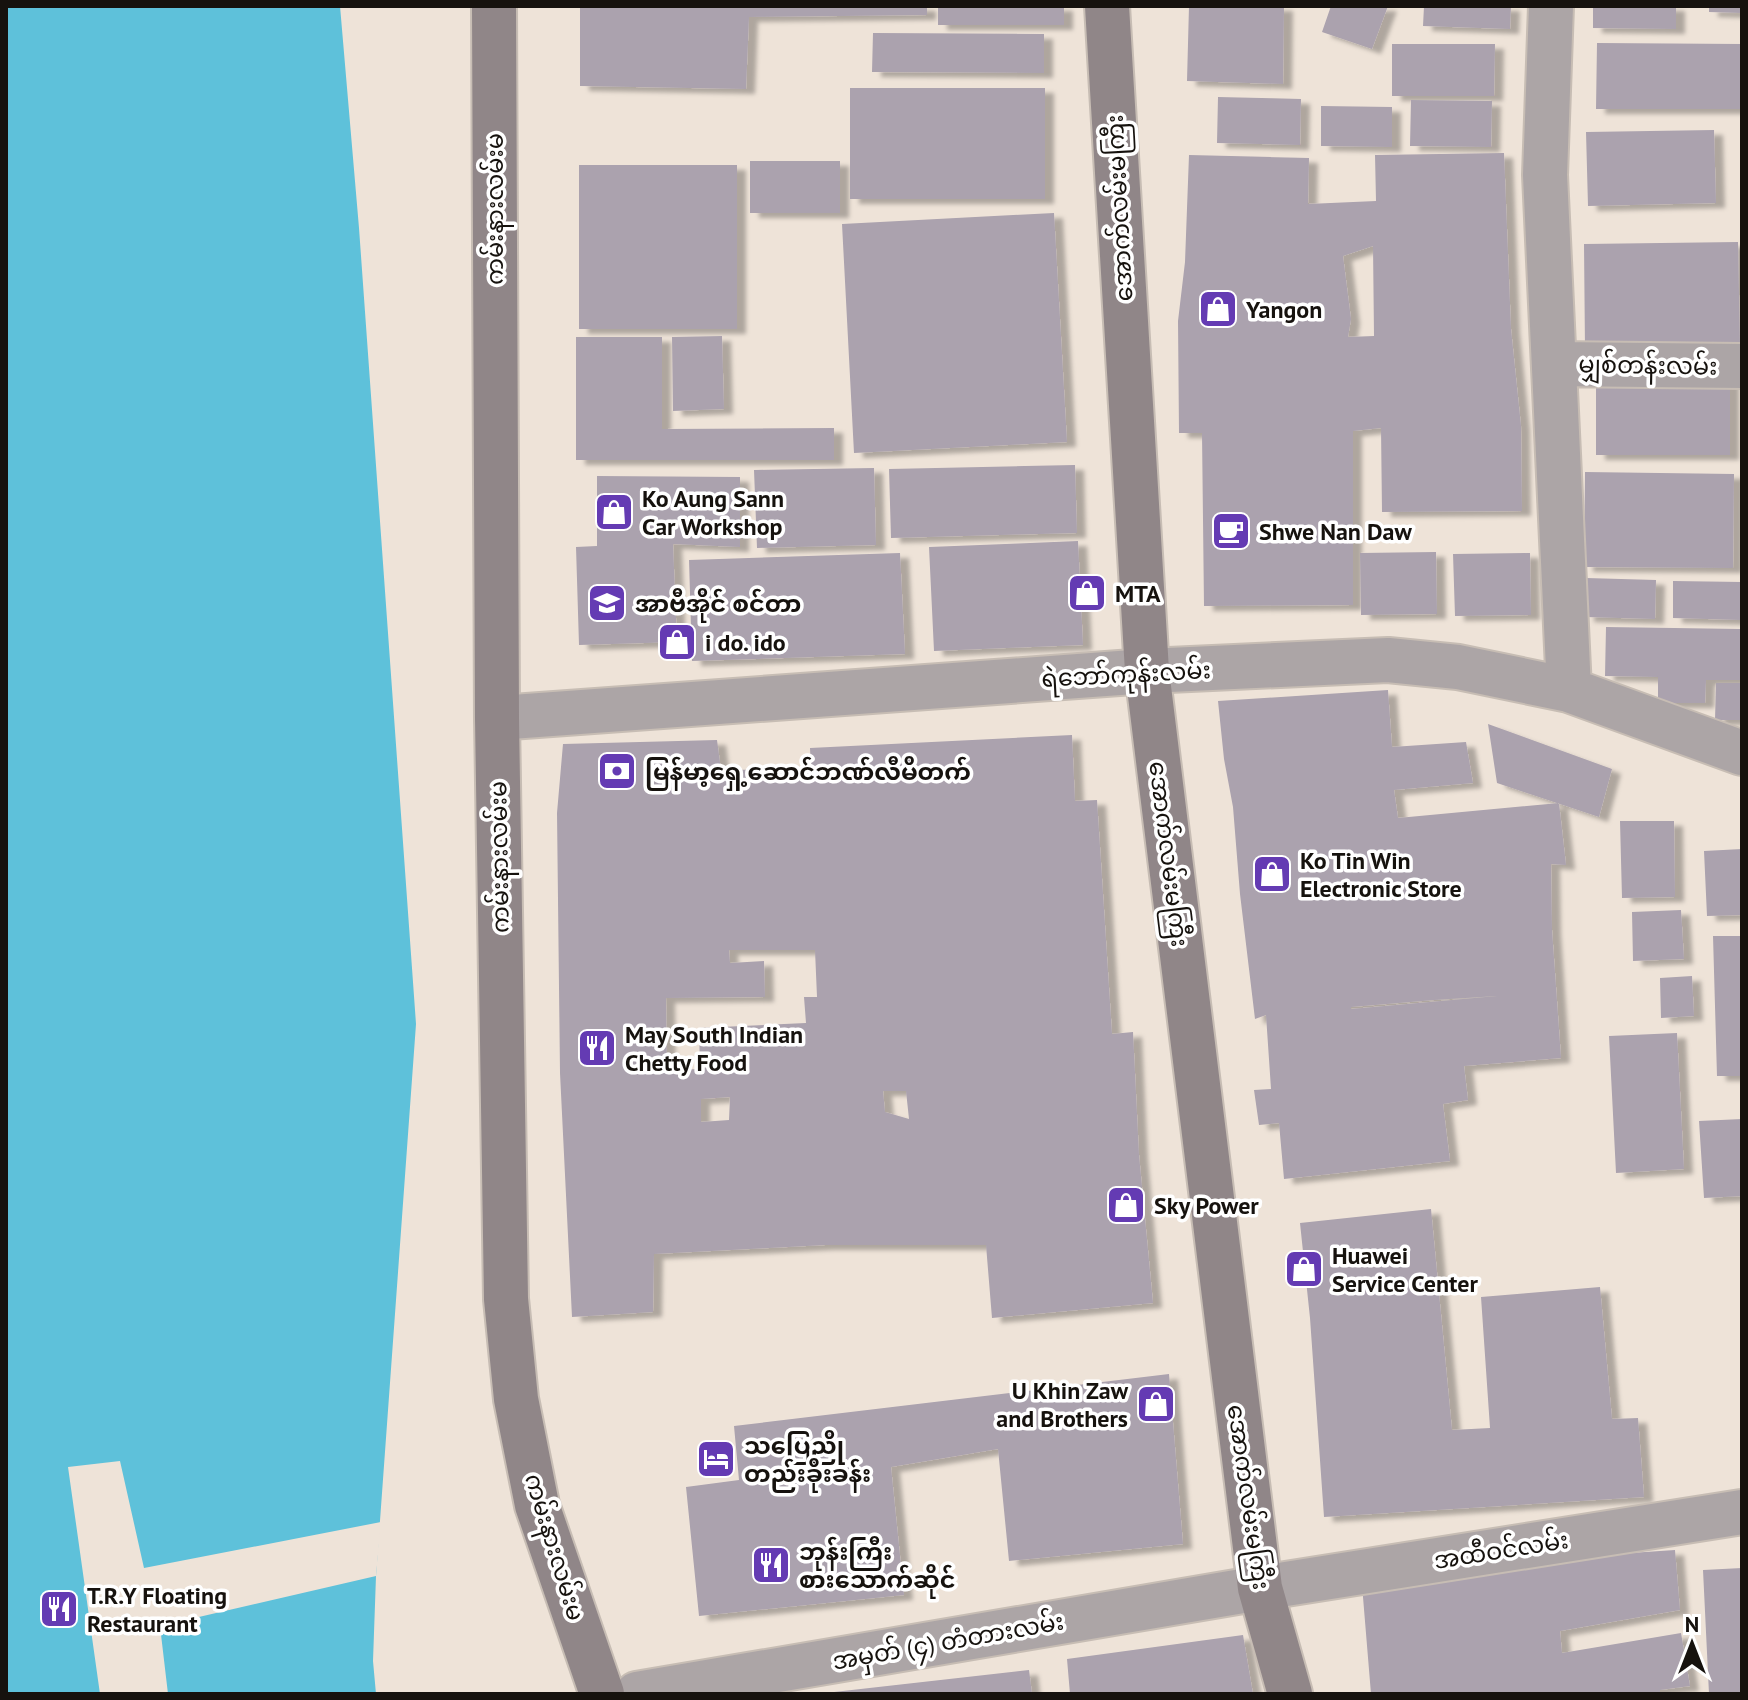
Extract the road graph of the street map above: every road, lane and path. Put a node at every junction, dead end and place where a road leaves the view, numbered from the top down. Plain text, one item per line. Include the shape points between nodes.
1 (494, 6) edge
2 (1107, 6) edge
3 (1551, 6) edge
4 (1554, 364) junction
5 (1742, 366) edge
6 (1147, 671) junction
7 (1569, 690) junction
8 (497, 718) junction
9 (1742, 753) edge
10 (1742, 1512) edge
11 (1260, 1588) junction
12 (602, 1694) edge
13 (637, 1694) edge
14 (1290, 1694) edge

1 - 8 main road, ကမ်းနားလမ်းမ
2 - 6 main road, အောက်လမ်းမကြီး
3 - 4 street via 1545,175
4 - 5 street, မျှစ်တန်းလမ်း
4 - 7 street
6 - 7 street, ရဲဘော်ကုန်းလမ်း via 1388,660 1458,667
6 - 8 street, ရဲဘော်ကုန်းလမ်း
6 - 11 main road, အောက်လမ်းမကြီး
7 - 9 street, ရဲဘော်ကုန်းလမ်း
8 - 12 main road, ကမ်းနားလမ်းမ via 506,1299 515,1385 537,1505
10 - 11 street, အထီဝင်လမ်း
11 - 13 street, အမှတ် (၄) တံတားလမ်း
11 - 14 main road, အောက်လမ်းမကြီး

